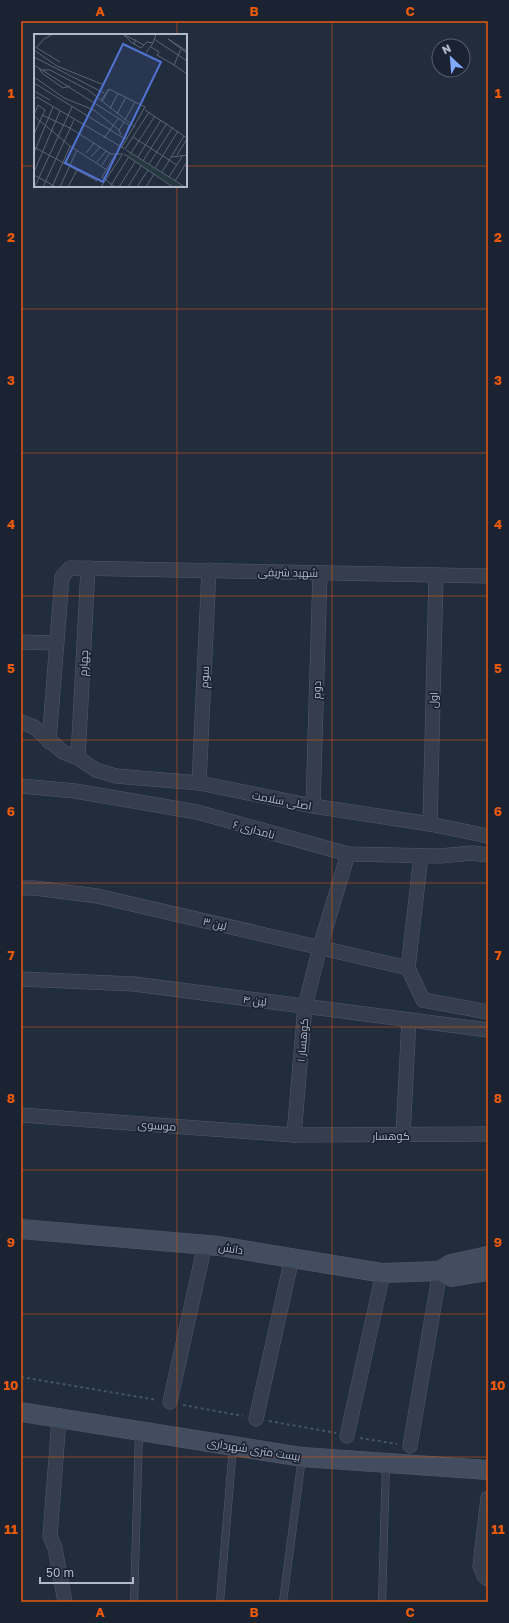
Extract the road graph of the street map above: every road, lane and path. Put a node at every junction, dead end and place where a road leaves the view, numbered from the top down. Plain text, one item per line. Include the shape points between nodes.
1 (88, 568) junction
2 (209, 570) junction
3 (320, 573) junction
4 (436, 575) junction
5 (488, 576) edge
6 (21, 642) edge
7 (57, 643) junction
8 (21, 722) edge
9 (50, 742) junction
10 (78, 758) junction
11 (198, 783) junction
12 (21, 786) edge
13 (313, 806) junction
14 (430, 824) junction
15 (488, 836) edge
16 (348, 854) junction
17 (488, 855) edge
18 (421, 856) junction
19 (21, 888) edge
20 (320, 947) junction
21 (408, 968) junction
22 (21, 979) edge
23 (305, 1006) junction
24 (488, 1012) edge
25 (409, 1020) junction
26 (488, 1030) edge
27 (21, 1115) edge
28 (488, 1134) edge
29 (294, 1135) junction
30 (404, 1135) junction
31 (21, 1229) edge
32 (205, 1244) junction
33 (488, 1256) edge
34 (292, 1258) junction
35 (440, 1271) junction
36 (488, 1271) edge
37 (383, 1273) junction
38 (21, 1377) edge
39 (170, 1402) junction
40 (21, 1412) edge
41 (256, 1419) junction
42 (60, 1420) junction
43 (139, 1430) junction
44 (347, 1436) junction
45 (233, 1446) junction
46 (410, 1446) joint
47 (302, 1457) junction
48 (386, 1463) junction
49 (488, 1470) edge
50 (488, 1498) edge
51 (486, 1577) edge
52 (65, 1602) edge
53 (134, 1602) edge
54 (220, 1602) edge
55 (283, 1602) edge
56 (382, 1602) edge

1 - 2 street, شهید شریفی
1 - 7 street, شهید شریفی via 70,568 62,577
1 - 10 street, چهارم
2 - 3 street, شهید شریفی
2 - 11 street, سوم
3 - 4 street, شهید شریفی
3 - 13 street, دوم
4 - 5 street, شهید شریفی
4 - 14 street, اول
6 - 7 street
7 - 9 street, شهید شریفی
8 - 9 street, اصلی سلامت via 34,727
9 - 10 street, اصلی سلامت via 63,752
10 - 11 street, اصلی سلامت via 96,770 116,776
11 - 13 street, اصلی سلامت
12 - 16 street, نامداری ۶ via 75,791 197,812
13 - 14 street, اصلی سلامت
14 - 15 street, اصلی سلامت
16 - 18 street, نامداری ۶
16 - 20 street, کوهسار ۱
17 - 18 street, نامداری ۶ via 473,853
18 - 21 street
19 - 20 street, لین ۳ via 97,896
20 - 21 street, لین ۳
20 - 23 street, کوهسار ۱
21 - 24 street via 423,1000
22 - 23 street, لین ۴ via 134,984
23 - 25 street, لین ۴
23 - 29 street, کوهسار ۱
25 - 26 street, لین ۴
25 - 30 street
27 - 29 street, موسوی
28 - 30 street, کوهسار
29 - 30 street, کوهسار
31 - 32 street, دانش
32 - 34 street, دانش
32 - 39 street
33 - 35 street, دانش via 451,1264
34 - 37 street, دانش
34 - 41 street
35 - 36 street, دانش via 452,1277
35 - 37 street, دانش
35 - 46 street
37 - 44 street
38 - 39 path
39 - 41 path
40 - 42 street, بیست متری شهرداری
41 - 44 path
42 - 43 street, بیست متری شهرداری
42 - 52 street via 50,1536 55,1548
43 - 45 street, بیست متری شهرداری
43 - 53 lane
44 - 46 path
45 - 47 street, بیست متری شهرداری
45 - 54 lane
47 - 48 street, بیست متری شهرداری
47 - 55 lane
48 - 49 street, بیست متری شهرداری
48 - 56 lane
50 - 51 street via 480,1566

